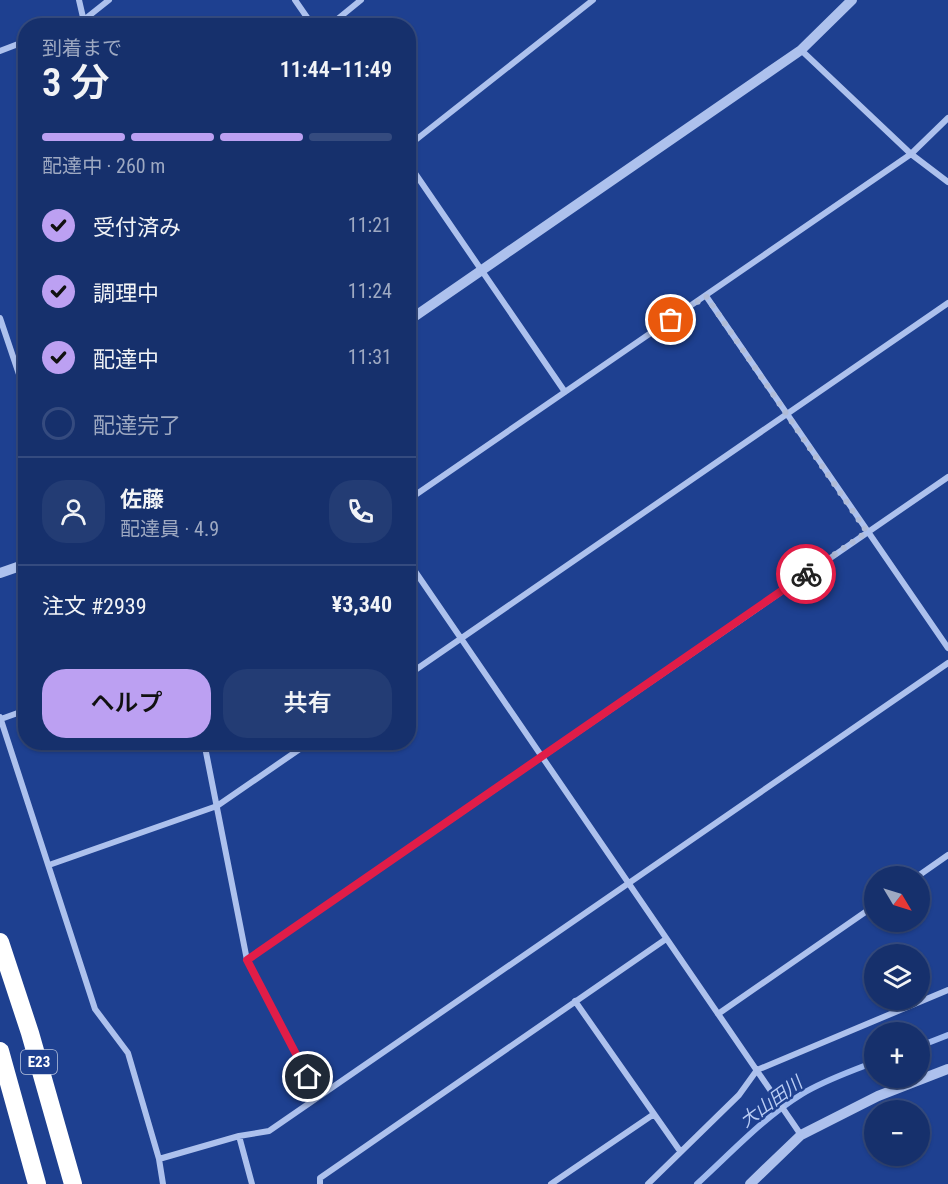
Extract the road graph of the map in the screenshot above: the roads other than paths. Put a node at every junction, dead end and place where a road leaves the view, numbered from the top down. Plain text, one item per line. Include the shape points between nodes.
1 (79, 0) edge
2 (109, 0) edge
3 (295, 0) edge
4 (361, 0) edge
5 (593, 0) edge
6 (852, 0) edge
7 (84, 18) edge
8 (89, 18) edge
9 (307, 18) edge
10 (338, 18) edge
11 (18, 44) edge
12 (801, 50) junction
13 (0, 51) edge
14 (948, 118) edge
15 (416, 140) edge
16 (911, 154) junction
17 (416, 175) edge
18 (948, 182) edge
19 (482, 270) junction
20 (706, 296) junction
21 (948, 303) edge
22 (416, 315) edge
23 (0, 318) edge
24 (18, 371) edge
25 (565, 392) junction
26 (787, 412) junction
27 (948, 477) edge
28 (416, 494) edge
29 (867, 532) junction
30 (18, 567) edge
31 (0, 573) edge
32 (416, 573) edge
33 (461, 639) junction
34 (948, 648) edge
35 (948, 663) edge
36 (416, 670) edge
37 (18, 712) edge
38 (0, 718) edge
39 (206, 750) edge
40 (298, 750) edge
41 (541, 757) junction
42 (217, 806) junction
43 (948, 855) edge
44 (49, 865) junction
45 (930, 868) edge
46 (627, 883) junction
47 (864, 913) edge
48 (666, 939) junction
49 (0, 942) edge
50 (247, 960) junction
51 (948, 990) edge
52 (576, 1001) junction
53 (718, 1014) junction
54 (0, 1051) edge
55 (948, 1069) edge
56 (757, 1070) junction
57 (318, 1096) junction
58 (654, 1114) junction
59 (801, 1135) junction
60 (239, 1136) junction
61 (680, 1151) junction
62 (159, 1159) junction
63 (37, 1184) edge
64 (73, 1184) edge
65 (163, 1184) edge
66 (252, 1184) edge
67 (320, 1184) edge
68 (551, 1184) edge
69 (648, 1184) edge
70 (750, 1184) edge

1 - 7 street
2 - 8 street
3 - 9 street
4 - 10 street
5 - 15 street
6 - 12 street
11 - 13 street
12 - 16 street
12 - 19 street
14 - 16 street
16 - 18 street
16 - 20 street
17 - 19 street
19 - 22 street
19 - 25 street
20 - 25 street
20 - 26 street
21 - 26 street
23 - 24 street
25 - 28 street
26 - 29 street
26 - 33 street
27 - 29 street
29 - 34 street
29 - 41 street
30 - 31 street
32 - 33 street
33 - 36 street
33 - 41 street
35 - 46 street
37 - 38 street
38 - 44 street
39 - 42 street
40 - 42 street
41 - 46 street
41 - 50 street
42 - 44 street
42 - 50 street
43 - 45 street
44 - 62 street via 95,1009 128,1053
46 - 48 street
46 - 57 street
47 - 53 street
48 - 52 street
48 - 53 street
49 - 64 highway, E23
50 - 57 street
51 - 56 street
52 - 58 street
52 - 67 street via 320,1178
53 - 56 street
54 - 63 highway, E23
55 - 59 street via 878,1096
56 - 59 street
56 - 61 street via 739,1095
57 - 60 street via 269,1131
58 - 61 street
58 - 68 street
59 - 70 street
60 - 62 street
60 - 66 street
61 - 69 street
62 - 65 street

